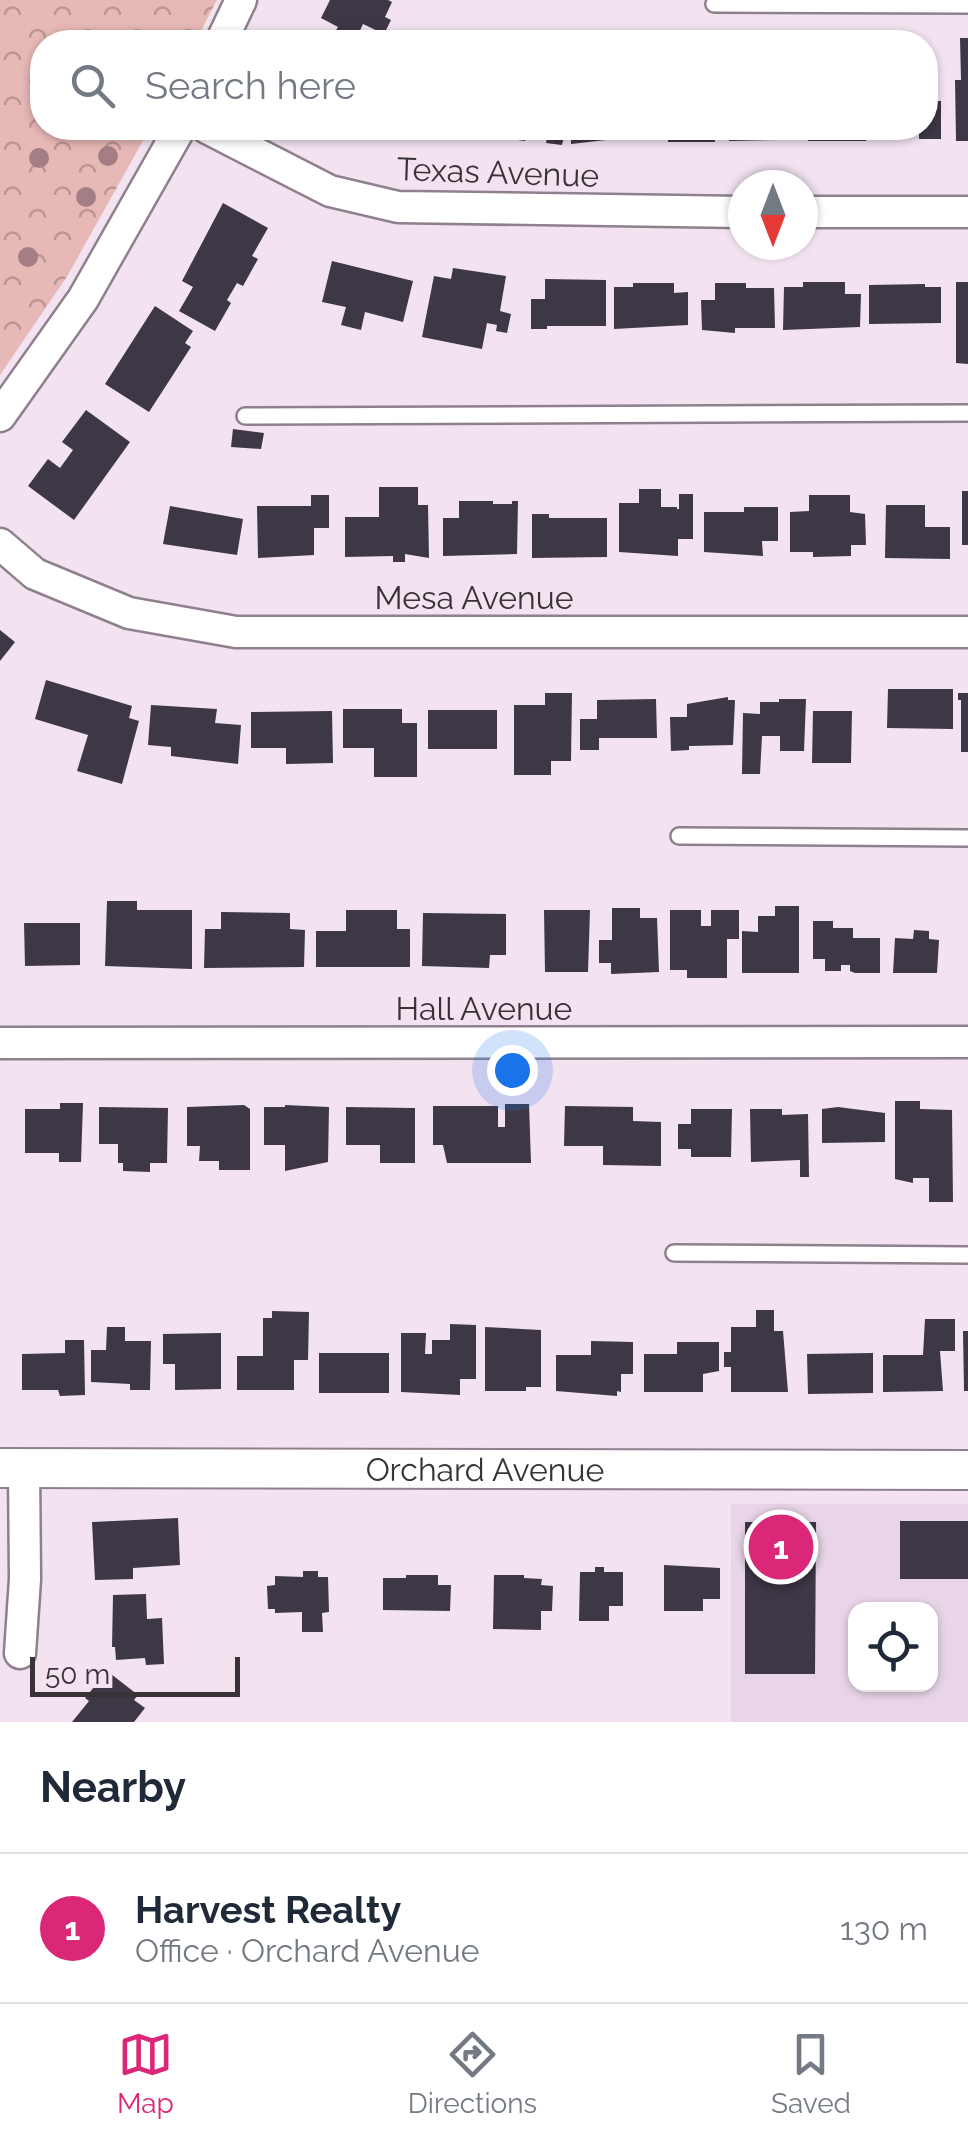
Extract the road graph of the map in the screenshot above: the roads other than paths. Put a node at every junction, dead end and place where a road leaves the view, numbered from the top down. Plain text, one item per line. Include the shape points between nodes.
1 (241, 0) edge
2 (714, 4) dead end
3 (968, 4) edge
4 (227, 30) edge
5 (173, 140) edge
6 (231, 140) edge
7 (728, 212) edge
8 (818, 212) edge
9 (968, 212) edge
10 (968, 413) edge
11 (0, 416) edge
12 (245, 416) dead end
13 (0, 544) edge
14 (968, 632) edge
15 (679, 836) dead end
16 (968, 838) edge
17 (968, 1042) edge
18 (0, 1043) edge
19 (674, 1254) dead end
20 (968, 1255) edge
21 (12, 1468) edge
22 (968, 1470) edge
23 (20, 1652) dead end

1 - 4 street
2 - 3 lane
5 - 11 street via 83,299
6 - 7 street, Texas Avenue via 330,190 398,207
8 - 9 street
10 - 12 lane
13 - 14 street, Mesa Avenue via 35,574 128,613 236,632
15 - 16 lane
17 - 18 street, Hall Avenue
19 - 20 lane
21 - 22 street, Orchard Avenue
21 - 23 street via 24,1579

